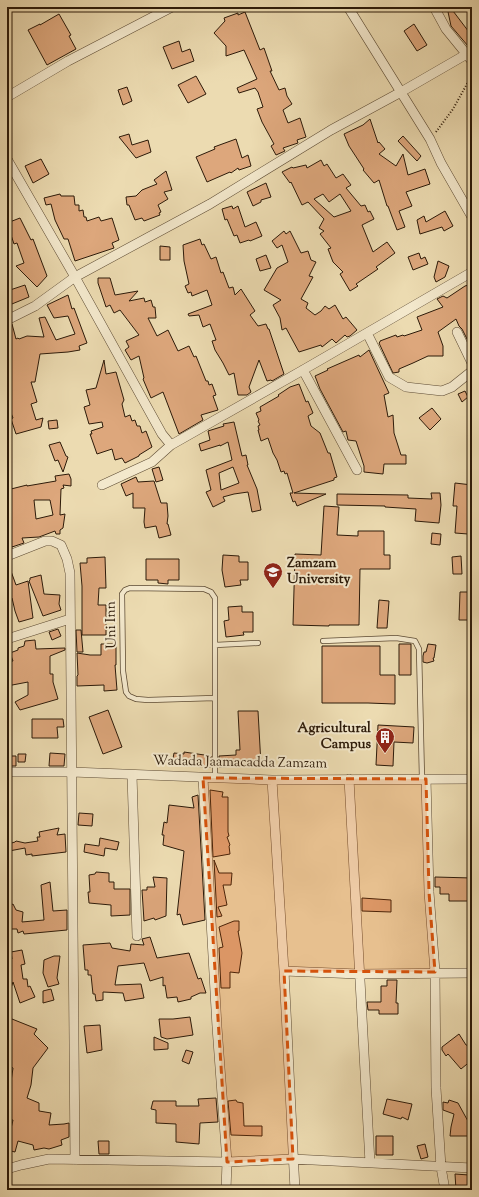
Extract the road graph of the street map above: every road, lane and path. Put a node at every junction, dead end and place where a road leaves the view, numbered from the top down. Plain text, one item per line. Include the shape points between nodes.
1 (172, 7) edge
2 (348, 7) edge
3 (434, 7) edge
4 (470, 56) edge
5 (472, 75) edge
6 (401, 92) junction
7 (7, 97) edge
8 (430, 139) junction
9 (7, 159) edge
10 (472, 217) edge
11 (472, 272) edge
12 (75, 277) junction
13 (7, 320) edge
14 (457, 332) dead end
15 (367, 333) junction
16 (303, 370) junction
17 (171, 445) junction
18 (357, 470) dead end
19 (102, 485) dead end
20 (7, 556) edge
21 (70, 619) junction
22 (7, 639) edge
23 (323, 641) dead end
24 (258, 643) dead end
25 (215, 645) junction
26 (215, 698) junction
27 (7, 772) edge
28 (72, 772) junction
29 (132, 775) junction
30 (203, 778) junction
31 (215, 778) junction
32 (349, 779) junction
33 (424, 779) junction
34 (472, 779) edge
35 (272, 780) junction
36 (137, 936) dead end
37 (284, 971) junction
38 (435, 972) junction
39 (472, 973) edge
40 (359, 974) junction
41 (293, 1158) junction
42 (75, 1160) junction
43 (227, 1162) junction
44 (370, 1163) junction
45 (442, 1167) junction
46 (472, 1168) edge
47 (7, 1169) edge
48 (226, 1190) edge
49 (295, 1190) edge
50 (445, 1190) edge

1 - 7 street via 68,61
2 - 6 street
3 - 4 street via 446,28
4 - 6 street
5 - 8 path via 453,109
6 - 8 street
6 - 12 street via 331,130 210,204
8 - 10 street
9 - 12 street
11 - 15 street
12 - 13 street via 35,306
12 - 17 street via 162,434
14 - 15 street via 472,363 472,372 442,391 406,386 389,377
15 - 16 street
16 - 17 street
16 - 18 street
17 - 19 street via 152,462
20 - 21 street via 45,542 52,541 61,545 70,572
21 - 22 street
21 - 28 street
23 - 33 lane via 396,638 415,641 419,649
24 - 25 lane
25 - 26 lane, Uni Inn
25 - 26 lane, Uni Inn via 215,598 211,592 204,589 130,588 122,594 123,671 129,696 148,700
26 - 31 lane, Uni Inn
27 - 28 street, Wadada Jaamacadda Zamzam
28 - 29 street, Wadada Jaamacadda Zamzam
28 - 42 street
29 - 30 street, Wadada Jaamacadda Zamzam
29 - 36 street
30 - 31 street, Wadada Jaamacadda Zamzam
30 - 43 street
31 - 35 street, Wadada Jaamacadda Zamzam
32 - 33 street, Wadada Jaamacadda Zamzam
32 - 35 street, Wadada Jaamacadda Zamzam
32 - 40 street
33 - 34 street, Wadada Jaamacadda Zamzam
33 - 38 street via 428,892
35 - 37 street
37 - 40 street
37 - 41 street
38 - 39 street
38 - 40 street
38 - 45 street via 436,1088
40 - 44 street
41 - 43 street
41 - 44 street
41 - 49 street
42 - 43 street
42 - 47 street via 49,1159
43 - 48 street
44 - 45 street
45 - 46 street
45 - 50 street

